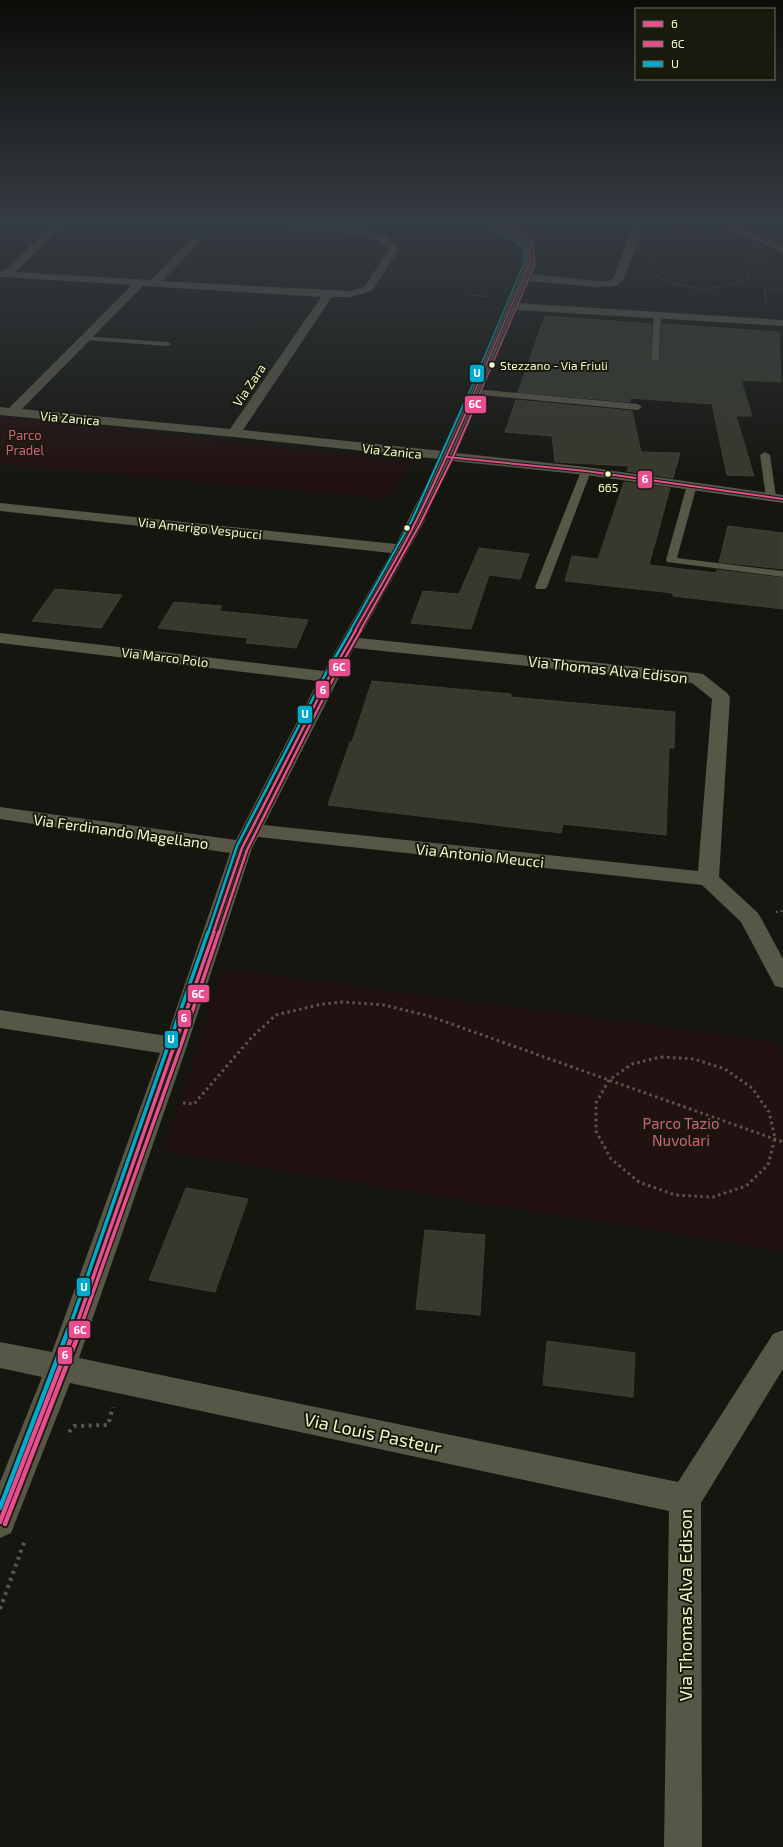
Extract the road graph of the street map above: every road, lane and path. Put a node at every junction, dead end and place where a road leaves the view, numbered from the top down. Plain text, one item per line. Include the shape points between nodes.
1 (114, 309) edge
2 (319, 309) edge
3 (509, 309) edge
4 (535, 309) edge
5 (657, 315) junction
6 (783, 323) edge
7 (85, 338) junction
8 (167, 344) dead end
9 (655, 359) dead end
10 (474, 392) junction
11 (638, 407) dead end
12 (6, 411) edge
13 (234, 433) junction
14 (765, 454) dead end
15 (447, 457) junction
16 (586, 471) junction
17 (692, 485) junction
18 (777, 498) edge
19 (0, 507) edge
20 (400, 549) junction
21 (783, 574) edge
22 (541, 587) dead end
23 (0, 638) edge
24 (348, 642) junction
25 (329, 677) junction
26 (0, 813) edge
27 (247, 839) junction
28 (708, 879) junction
29 (783, 980) edge
30 (0, 1019) edge
31 (175, 1046) junction
32 (609, 1080) junction
33 (178, 1102) dead end
34 (775, 1138) junction
35 (783, 1142) edge
36 (783, 1343) edge
37 (0, 1355) edge
38 (60, 1367) junction
39 (120, 1380) junction
40 (65, 1439) dead end
41 (685, 1499) junction
42 (0, 1522) edge
43 (27, 1534) dead end
44 (0, 1609) edge
45 (683, 1847) edge

1 - 7 street
2 - 13 street, Via Zara
3 - 10 street
4 - 5 street
5 - 6 street
5 - 9 lane
7 - 8 lane
7 - 12 street
10 - 11 lane
10 - 15 street
12 - 13 street, Via Zanica
13 - 15 street, Via Zanica
14 - 18 lane
15 - 16 street, Via Zanica
15 - 20 street
16 - 17 street, Via Zanica
16 - 22 lane
17 - 18 street, Via Zanica
17 - 21 lane via 671,560
19 - 20 street, Via Amerigo Vespucci
20 - 24 street
23 - 25 street, Via Marco Polo
24 - 25 street
24 - 28 street, Via Thomas Alva Edison via 697,678 721,697
25 - 27 street
26 - 27 street, Via Ferdinando Magellano
27 - 28 street, Via Antonio Meucci
27 - 31 street
28 - 29 street via 750,918
30 - 31 street
31 - 38 street
32 - 33 path via 428,1016 384,1005 343,1002 322,1004 276,1015 252,1037 194,1104
32 - 34 path
32 - 34 path via 632,1064 661,1057 694,1059 725,1069 752,1088 769,1112
32 - 34 path via 596,1103 596,1131 611,1159 639,1182 675,1195 713,1197 746,1186 768,1165
34 - 35 path
36 - 41 street, Via Thomas Alva Edison
37 - 38 street, Via Louis Pasteur
38 - 39 street, Via Louis Pasteur
38 - 42 street
39 - 40 path via 108,1426 74,1426
39 - 41 street, Via Louis Pasteur
41 - 45 street, Via Thomas Alva Edison
43 - 44 path

